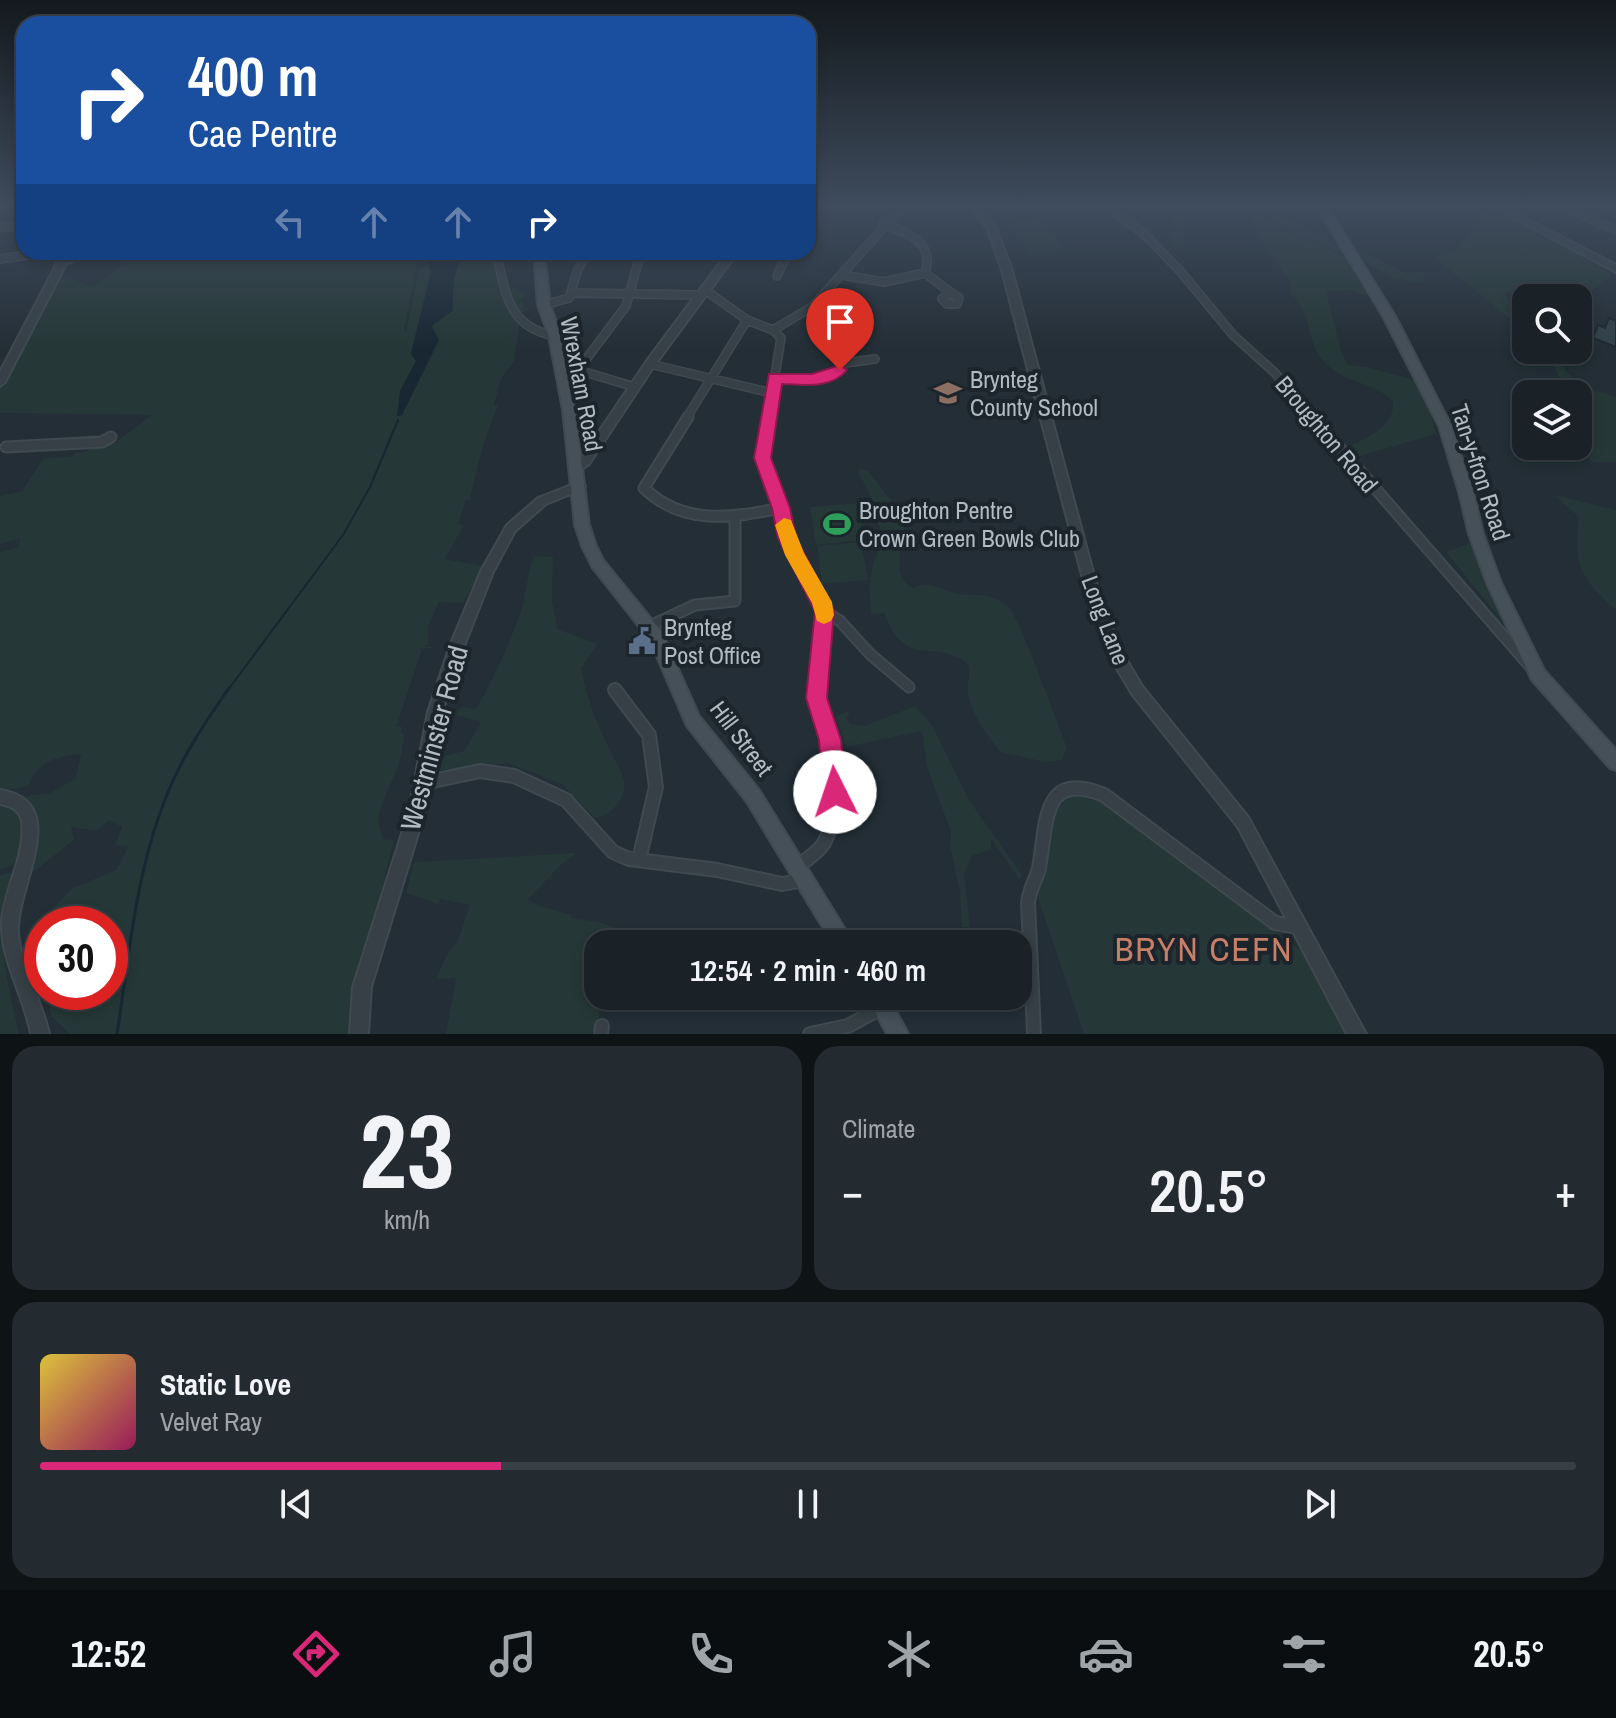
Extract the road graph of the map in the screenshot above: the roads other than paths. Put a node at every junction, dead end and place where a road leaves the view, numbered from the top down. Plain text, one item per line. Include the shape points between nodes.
1 (859, 253) edge
2 (927, 253) edge
3 (1001, 253) edge
4 (1163, 253) edge
5 (1351, 253) edge
6 (1586, 253) edge
7 (64, 260) edge
8 (498, 260) edge
9 (540, 260) edge
10 (583, 260) edge
11 (639, 260) edge
12 (727, 260) edge
13 (784, 260) edge
14 (1616, 269) edge
15 (925, 273) junction
16 (842, 275) junction
17 (777, 276) dead end
18 (951, 291) dead end
19 (703, 292) junction
20 (571, 293) junction
21 (629, 293) junction
22 (544, 305) junction
23 (747, 320) junction
24 (773, 330) junction
25 (844, 332) dead end
26 (555, 336) junction
27 (875, 359) dead end
28 (845, 363) junction
29 (650, 364) junction
30 (711, 378) junction
31 (775, 378) junction
32 (0, 382) edge
33 (635, 387) junction
34 (772, 393) junction
35 (111, 437) dead end
36 (2, 450) edge
37 (576, 467) junction
38 (579, 486) junction
39 (781, 508) junction
40 (735, 517) junction
41 (582, 525) joint
42 (824, 611) junction
43 (648, 627) junction
44 (1538, 675) junction
45 (909, 687) dead end
46 (615, 690) dead end
47 (1616, 762) edge
48 (423, 783) junction
49 (0, 797) edge
50 (639, 860) junction
51 (801, 874) junction
52 (1299, 927) junction
53 (836, 930) edge
54 (874, 1010) edge
55 (884, 1010) edge
56 (860, 1028) edge
57 (40, 1034) edge
58 (359, 1034) edge
59 (810, 1034) edge
60 (898, 1034) edge
61 (1034, 1034) edge
62 (1357, 1034) edge

1 - 16 street
2 - 15 street
3 - 52 street, Long Lane via 1095,602 1117,657 1137,690 1243,822
4 - 44 street, Broughton Road via 1233,335 1274,372
5 - 44 main road, Tan-y-fron Road via 1445,426 1485,559
6 - 14 street
7 - 32 street
8 - 26 street via 509,302 524,326
9 - 22 main road, Wrexham Road
10 - 20 street
11 - 21 street
12 - 19 street
13 - 17 street
15 - 16 street via 902,282 878,283
15 - 18 street
16 - 24 street via 792,322
19 - 21 street
19 - 23 street
19 - 29 street
20 - 21 street
20 - 22 street via 566,301
21 - 33 street via 613,327 578,370
22 - 26 main road, Wrexham Road
23 - 24 street
23 - 30 street
24 - 31 street via 781,342
25 - 28 street
26 - 37 main road, Wrexham Road
27 - 28 street
28 - 31 street via 822,379
29 - 30 street
29 - 33 street
30 - 34 street
30 - 40 street via 644,488 652,498 690,517
31 - 34 street
33 - 37 street
34 - 39 street via 762,458
35 - 36 street
37 - 38 main road, Wrexham Road
38 - 41 main road, Wrexham Road
38 - 48 street, Westminster Road via 528,510 511,528 487,571 435,712
39 - 40 street
39 - 42 street via 787,538
40 - 43 street via 735,601 695,605
41 - 43 main road, Hill Street via 598,564
42 - 45 street via 844,622 869,653
42 - 51 street via 817,698 830,740 835,792 823,845
43 - 51 main road, Hill Street via 693,721 753,796
44 - 47 main road, Tan-y-fron Road
46 - 50 street via 649,735 656,787
48 - 50 street via 480,771 514,776 566,800 613,852
48 - 58 street, Westminster Road via 362,987
49 - 57 street via 22,804 29,816 10,932
50 - 51 street via 782,884
51 - 53 main road, Hill Street
52 - 61 street via 1275,923 1104,795 1074,786 1063,789 1053,802 1038,873 1030,885
52 - 62 street, Long Lane
54 - 56 street
55 - 60 main road
56 - 59 street

